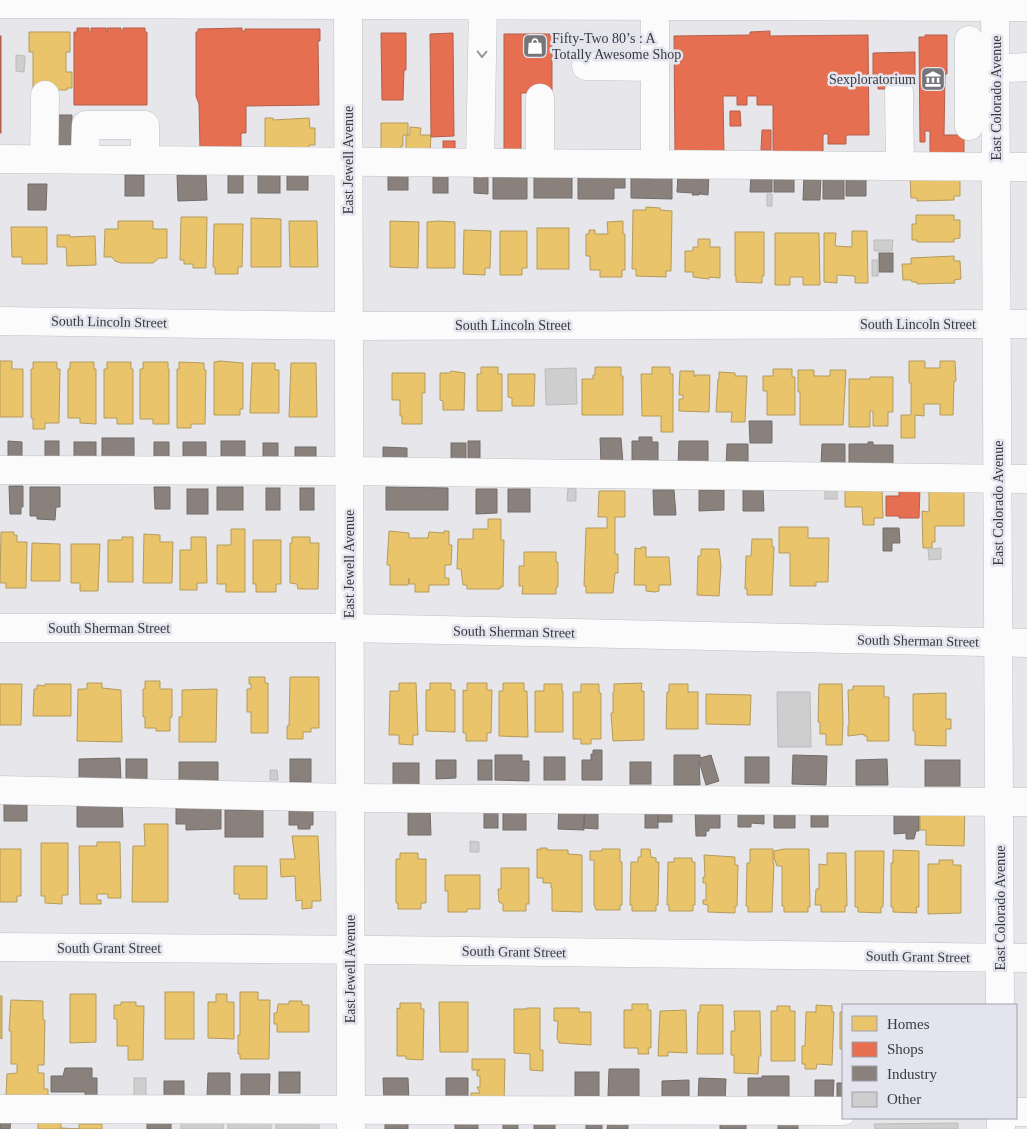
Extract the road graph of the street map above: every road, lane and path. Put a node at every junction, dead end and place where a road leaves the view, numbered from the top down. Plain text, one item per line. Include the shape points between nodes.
1 (348, 2) edge
2 (995, 3) edge
3 (0, 4) edge
4 (483, 5) junction
5 (655, 6) junction
6 (1027, 7) edge
7 (982, 53) junction
8 (586, 66) dead end
9 (655, 67) junction
10 (1027, 67) edge
11 (899, 92) dead end
12 (45, 95) dead end
13 (540, 98) dead end
14 (996, 104) junction
15 (0, 158) edge
16 (44, 159) junction
17 (348, 162) junction
18 (480, 163) junction
19 (540, 163) junction
20 (655, 164) junction
21 (900, 166) junction
22 (996, 167) junction
23 (1027, 167) edge
24 (0, 321) edge
25 (997, 324) junction
26 (1027, 324) edge
27 (348, 326) junction
28 (0, 470) edge
29 (349, 471) junction
30 (998, 479) junction
31 (1027, 479) edge
32 (0, 628) edge
33 (349, 628) junction
34 (998, 643) junction
35 (1027, 643) edge
36 (0, 790) edge
37 (350, 798) junction
38 (999, 802) junction
39 (1027, 802) edge
40 (0, 947) edge
41 (350, 950) junction
42 (1000, 958) junction
43 (1027, 958) edge
44 (1000, 1004) edge
45 (0, 1109) edge
46 (837, 1117) edge
47 (351, 1119) edge

1 - 3 street
1 - 4 street
1 - 17 street, East Jewell Avenue
2 - 5 street
2 - 6 street
2 - 7 street, East Colorado Avenue
4 - 5 street
4 -> 18 street
5 - 9 street
7 - 10 street
7 - 14 street, East Colorado Avenue
7 - 14 street via 969,115
8 - 9 street
9 - 20 street
11 - 21 street
12 - 16 street
13 - 19 street
14 - 22 street, East Colorado Avenue
15 - 16 street
16 - 17 street via 85,159 86,125 146,125 146,160
17 - 18 street
17 - 27 street, East Jewell Avenue
18 - 19 street
19 - 20 street
20 - 21 street
21 - 22 street
22 - 23 street
22 - 25 street, East Colorado Avenue
24 - 27 street, South Lincoln Street
25 - 26 street, South Lincoln Street
25 - 27 street, South Lincoln Street
25 - 30 street, East Colorado Avenue
27 - 29 street, East Jewell Avenue
28 - 29 street
29 - 30 street
29 - 33 street, East Jewell Avenue
30 - 31 street
30 - 34 street, East Colorado Avenue
32 - 33 street, South Sherman Street
33 - 34 street, South Sherman Street
33 - 37 street, East Jewell Avenue
34 - 35 street, South Sherman Street
34 - 38 street, East Colorado Avenue
36 - 37 street
37 - 38 street
37 - 41 street, East Jewell Avenue
38 - 39 street
38 - 42 street, East Colorado Avenue
40 - 41 street, South Grant Street
41 - 42 street, South Grant Street
41 - 47 street, East Jewell Avenue
42 - 43 street, South Grant Street
42 - 44 street, East Colorado Avenue
45 - 47 street
46 - 47 street

